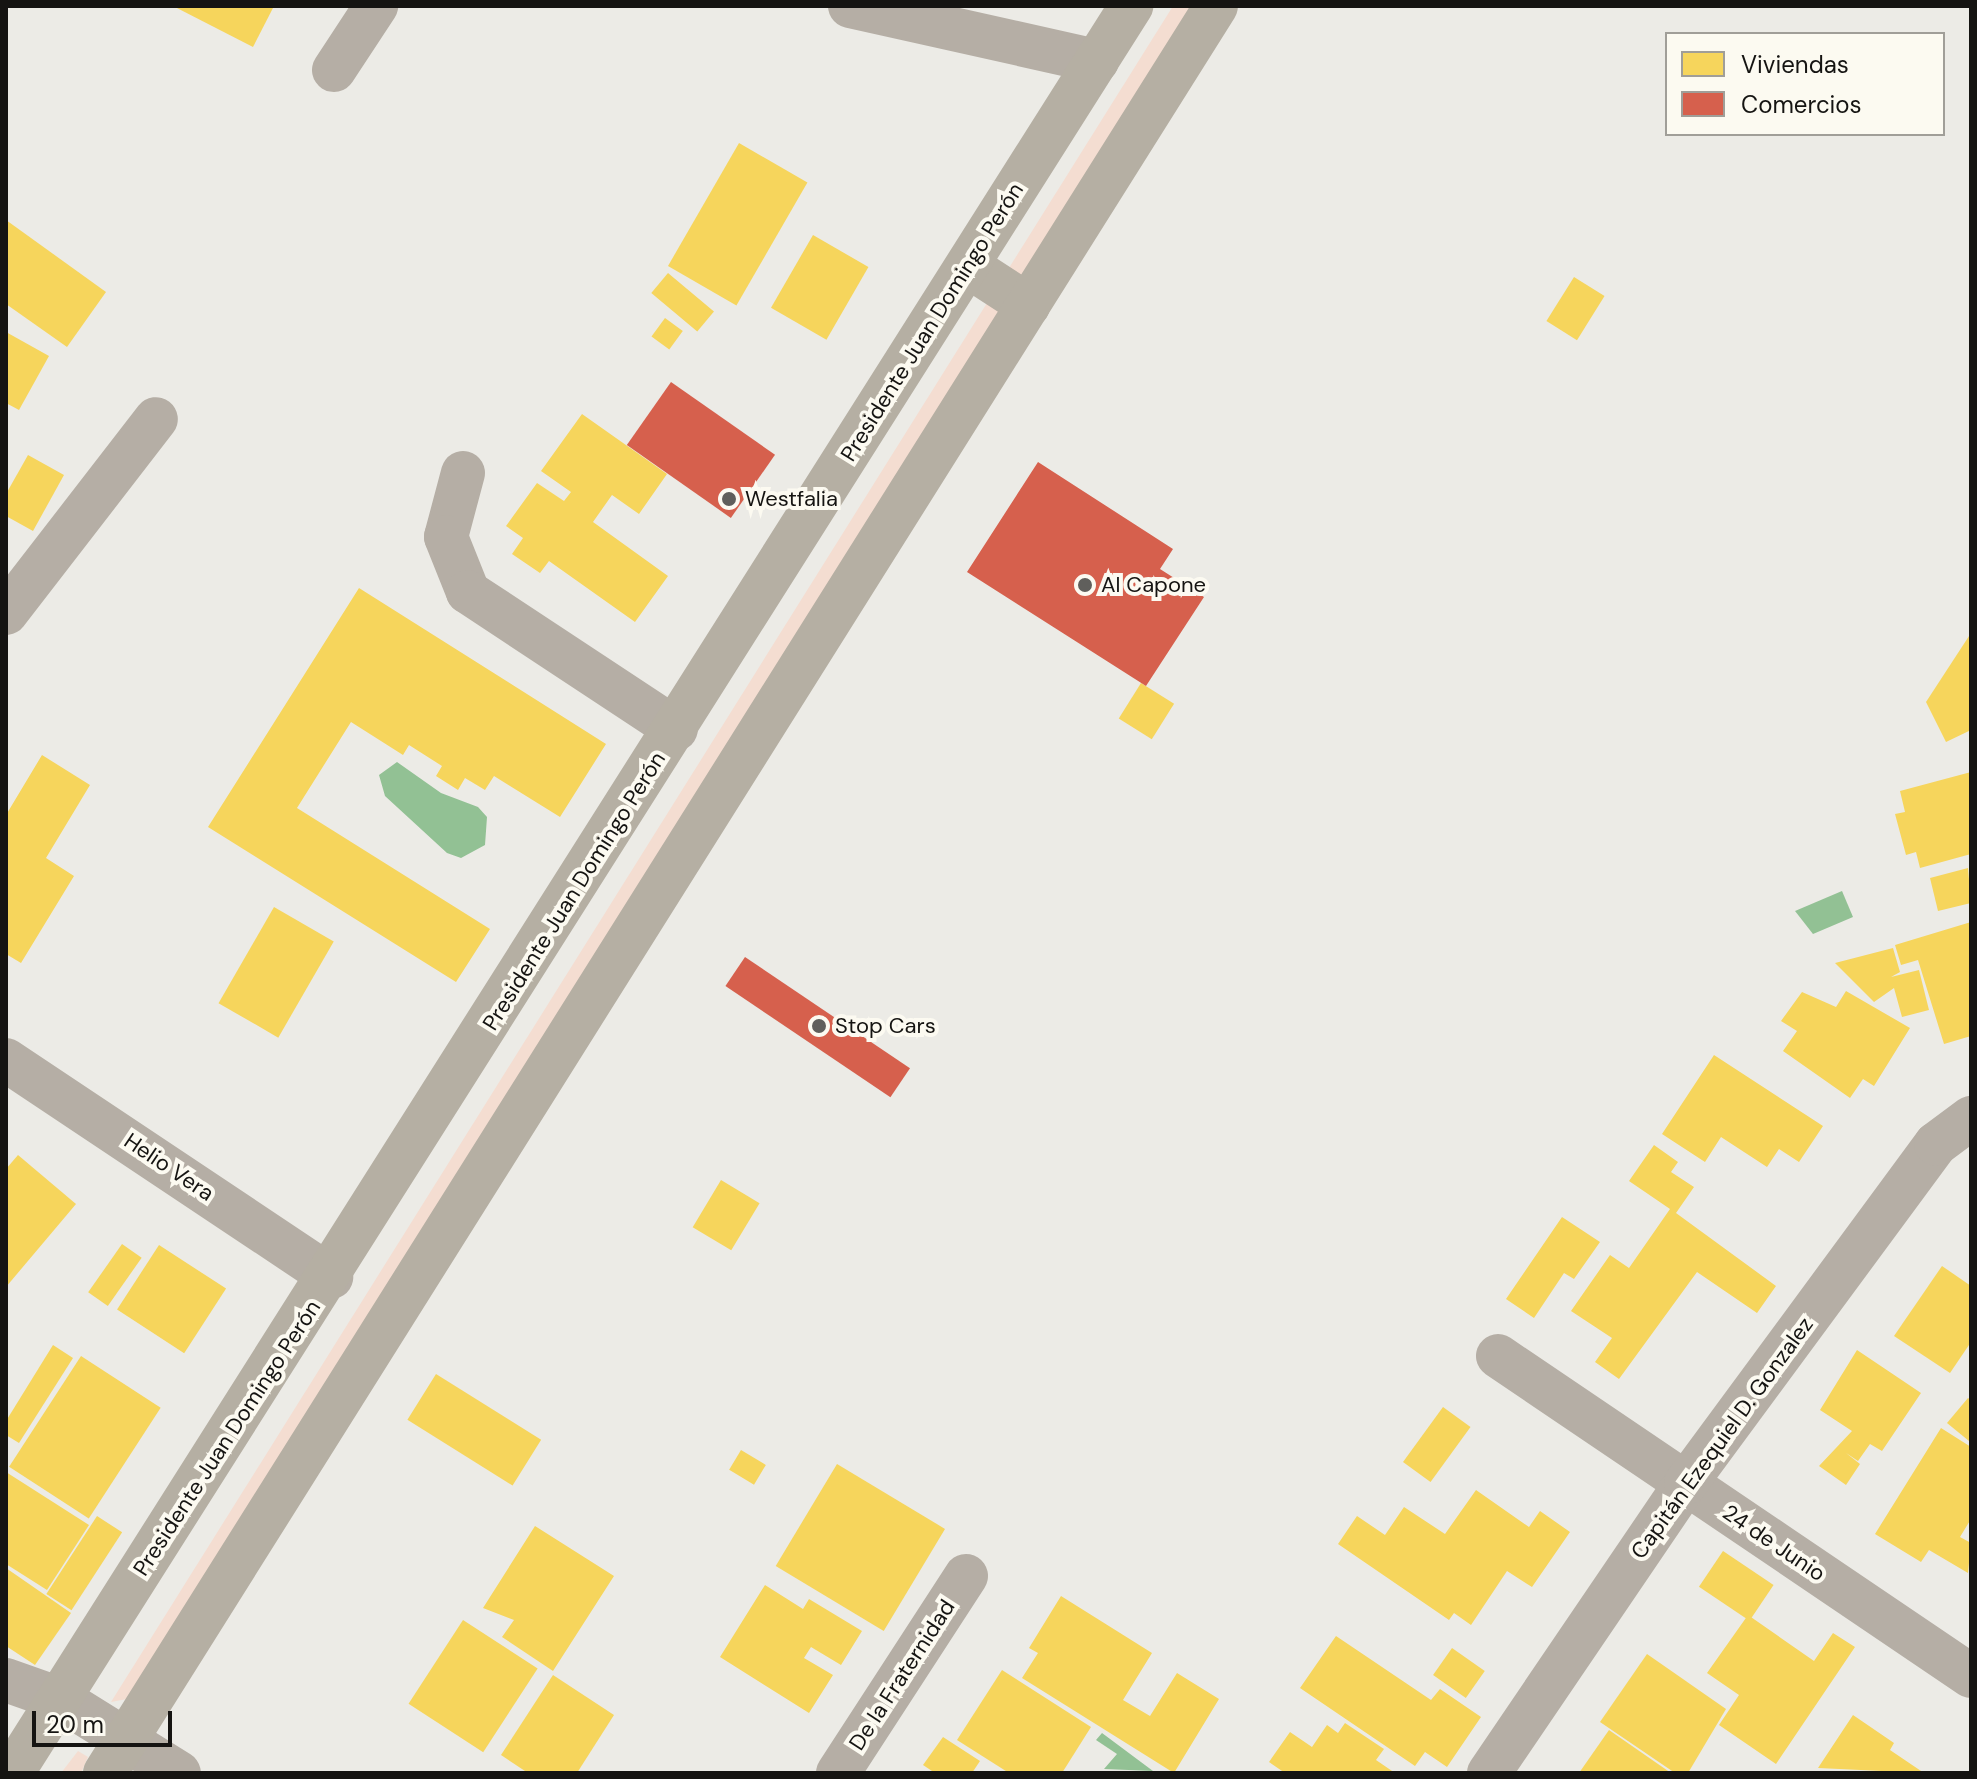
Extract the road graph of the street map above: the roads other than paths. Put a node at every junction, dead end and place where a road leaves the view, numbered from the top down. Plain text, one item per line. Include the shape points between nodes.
1 (376, 6) edge
2 (850, 6) edge
3 (1131, 6) edge
4 (1216, 6) edge
5 (1097, 61) junction
6 (334, 70) dead end
7 (968, 266) junction
8 (1028, 305) junction
9 (156, 419) dead end
10 (463, 473) dead end
11 (6, 613) edge
12 (676, 729) junction
13 (6, 1060) edge
14 (1971, 1118) edge
15 (331, 1277) junction
16 (1498, 1356) dead end
17 (1686, 1483) junction
18 (966, 1576) dead end
19 (1971, 1676) edge
20 (6, 1680) edge
21 (60, 1699) junction
22 (116, 1756) edge
23 (12, 1773) edge
24 (179, 1773) edge
25 (838, 1773) edge
26 (1489, 1773) edge

1 - 6 street
2 - 5 street
3 - 5 main road, Presidente Juan Domingo Perón
4 - 8 main road
5 - 7 main road, Presidente Juan Domingo Perón
7 - 8 main road
7 - 12 main road, Presidente Juan Domingo Perón
8 - 22 main road
9 - 11 street
10 - 12 street via 446,537 468,592
12 - 15 main road, Presidente Juan Domingo Perón
13 - 15 street, Helio Vera
14 - 17 street, Capitán Ezequiel D. Gonzalez via 1936,1144
15 - 21 main road, Presidente Juan Domingo Perón
16 - 17 street, 24 de Junio
17 - 19 street, 24 de Junio
17 - 26 street, Capitán Ezequiel D. Gonzalez
18 - 25 street, De la Fraternidad
20 - 21 street
21 - 22 street
21 - 23 main road, Presidente Juan Domingo Perón
22 - 24 street

